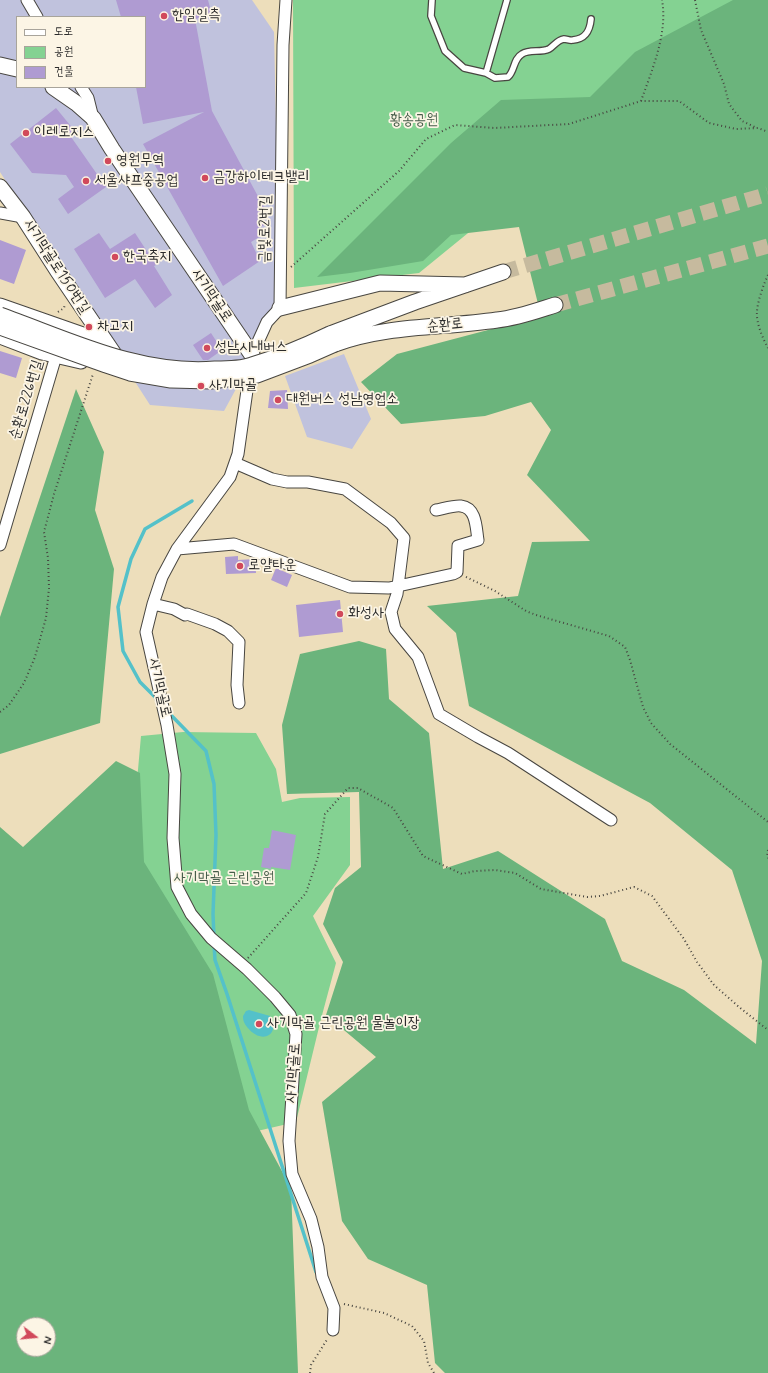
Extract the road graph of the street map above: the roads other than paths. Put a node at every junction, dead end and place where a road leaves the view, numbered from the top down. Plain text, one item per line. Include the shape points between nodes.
1 (27, 0) edge
2 (286, 0) edge
3 (432, 0) edge
4 (507, 0) edge
5 (36, 16) edge
6 (591, 19) dead end
7 (0, 64) edge
8 (16, 69) edge
9 (486, 72) junction
10 (55, 88) edge
11 (82, 88) edge
12 (93, 118) junction
13 (0, 187) edge
14 (0, 213) edge
15 (23, 217) junction
16 (503, 272) tunnel mouth
17 (465, 285) junction
18 (555, 305) tunnel mouth
19 (0, 306) edge
20 (280, 308) junction
21 (0, 315) edge
22 (0, 326) edge
23 (0, 336) edge
24 (332, 339) junction
25 (252, 355) junction
26 (56, 356) junction
27 (123, 369) junction
28 (250, 374) junction
29 (235, 463) junction
30 (436, 510) dead end
31 (0, 544) edge
32 (177, 549) junction
33 (398, 590) junction
34 (153, 604) junction
35 (239, 703) dead end
36 (611, 820) dead end
37 (333, 1330) road end

1 - 5 street
2 - 20 street, 금빛로2번길 via 283,44
3 - 9 lane via 431,16 445,51 464,68
4 - 9 lane
6 - 9 lane via 590,29 583,38 572,41 566,39 550,48 520,55 508,78 495,78
7 - 8 main road
10 - 12 main road, 사기막골로 via 76,102
11 - 12 street via 88,98
12 - 25 main road, 사기막골로
13 - 15 main road, 사기막골로150번길
14 - 15 street
15 - 27 main road, 사기막골로150번길
16 - 17 main road, 순환로
17 - 20 main road via 380,283
17 - 24 main road, 순환로 via 371,317
18 - 24 main road, 순환로 via 513,318
19 - 27 main road via 82,335
20 - 25 street via 267,322
21 - 24 main road, bridge via 122,359 185,370 250,366 304,346
22 - 24 main road, bridge via 106,365 150,377 178,381 256,375 310,355
23 - 26 main road
25 - 28 street, 사기막골로
26 - 27 main road
26 - 31 street, 순환로226번길
27 - 28 main road via 178,379
28 - 29 street, 사기막골로
29 - 32 street, 사기막골로 via 230,477
29 - 33 street via 272,480 308,482 345,489 391,523 404,538
30 - 33 street via 462,506 469,510 475,517 478,540 458,546 456,572
32 - 33 street via 234,544 350,587
32 - 34 street, 사기막골로 via 162,577
33 - 36 street via 391,612 395,629 418,657 439,714 508,753
34 - 35 street via 215,624 228,631 239,642
34 - 37 street, 사기막골로 via 146,632 175,774 173,838 177,887 191,914 211,938 275,997 290,1015 296,1034 289,1142 292,1174 311,1219 322,1277 334,1308

